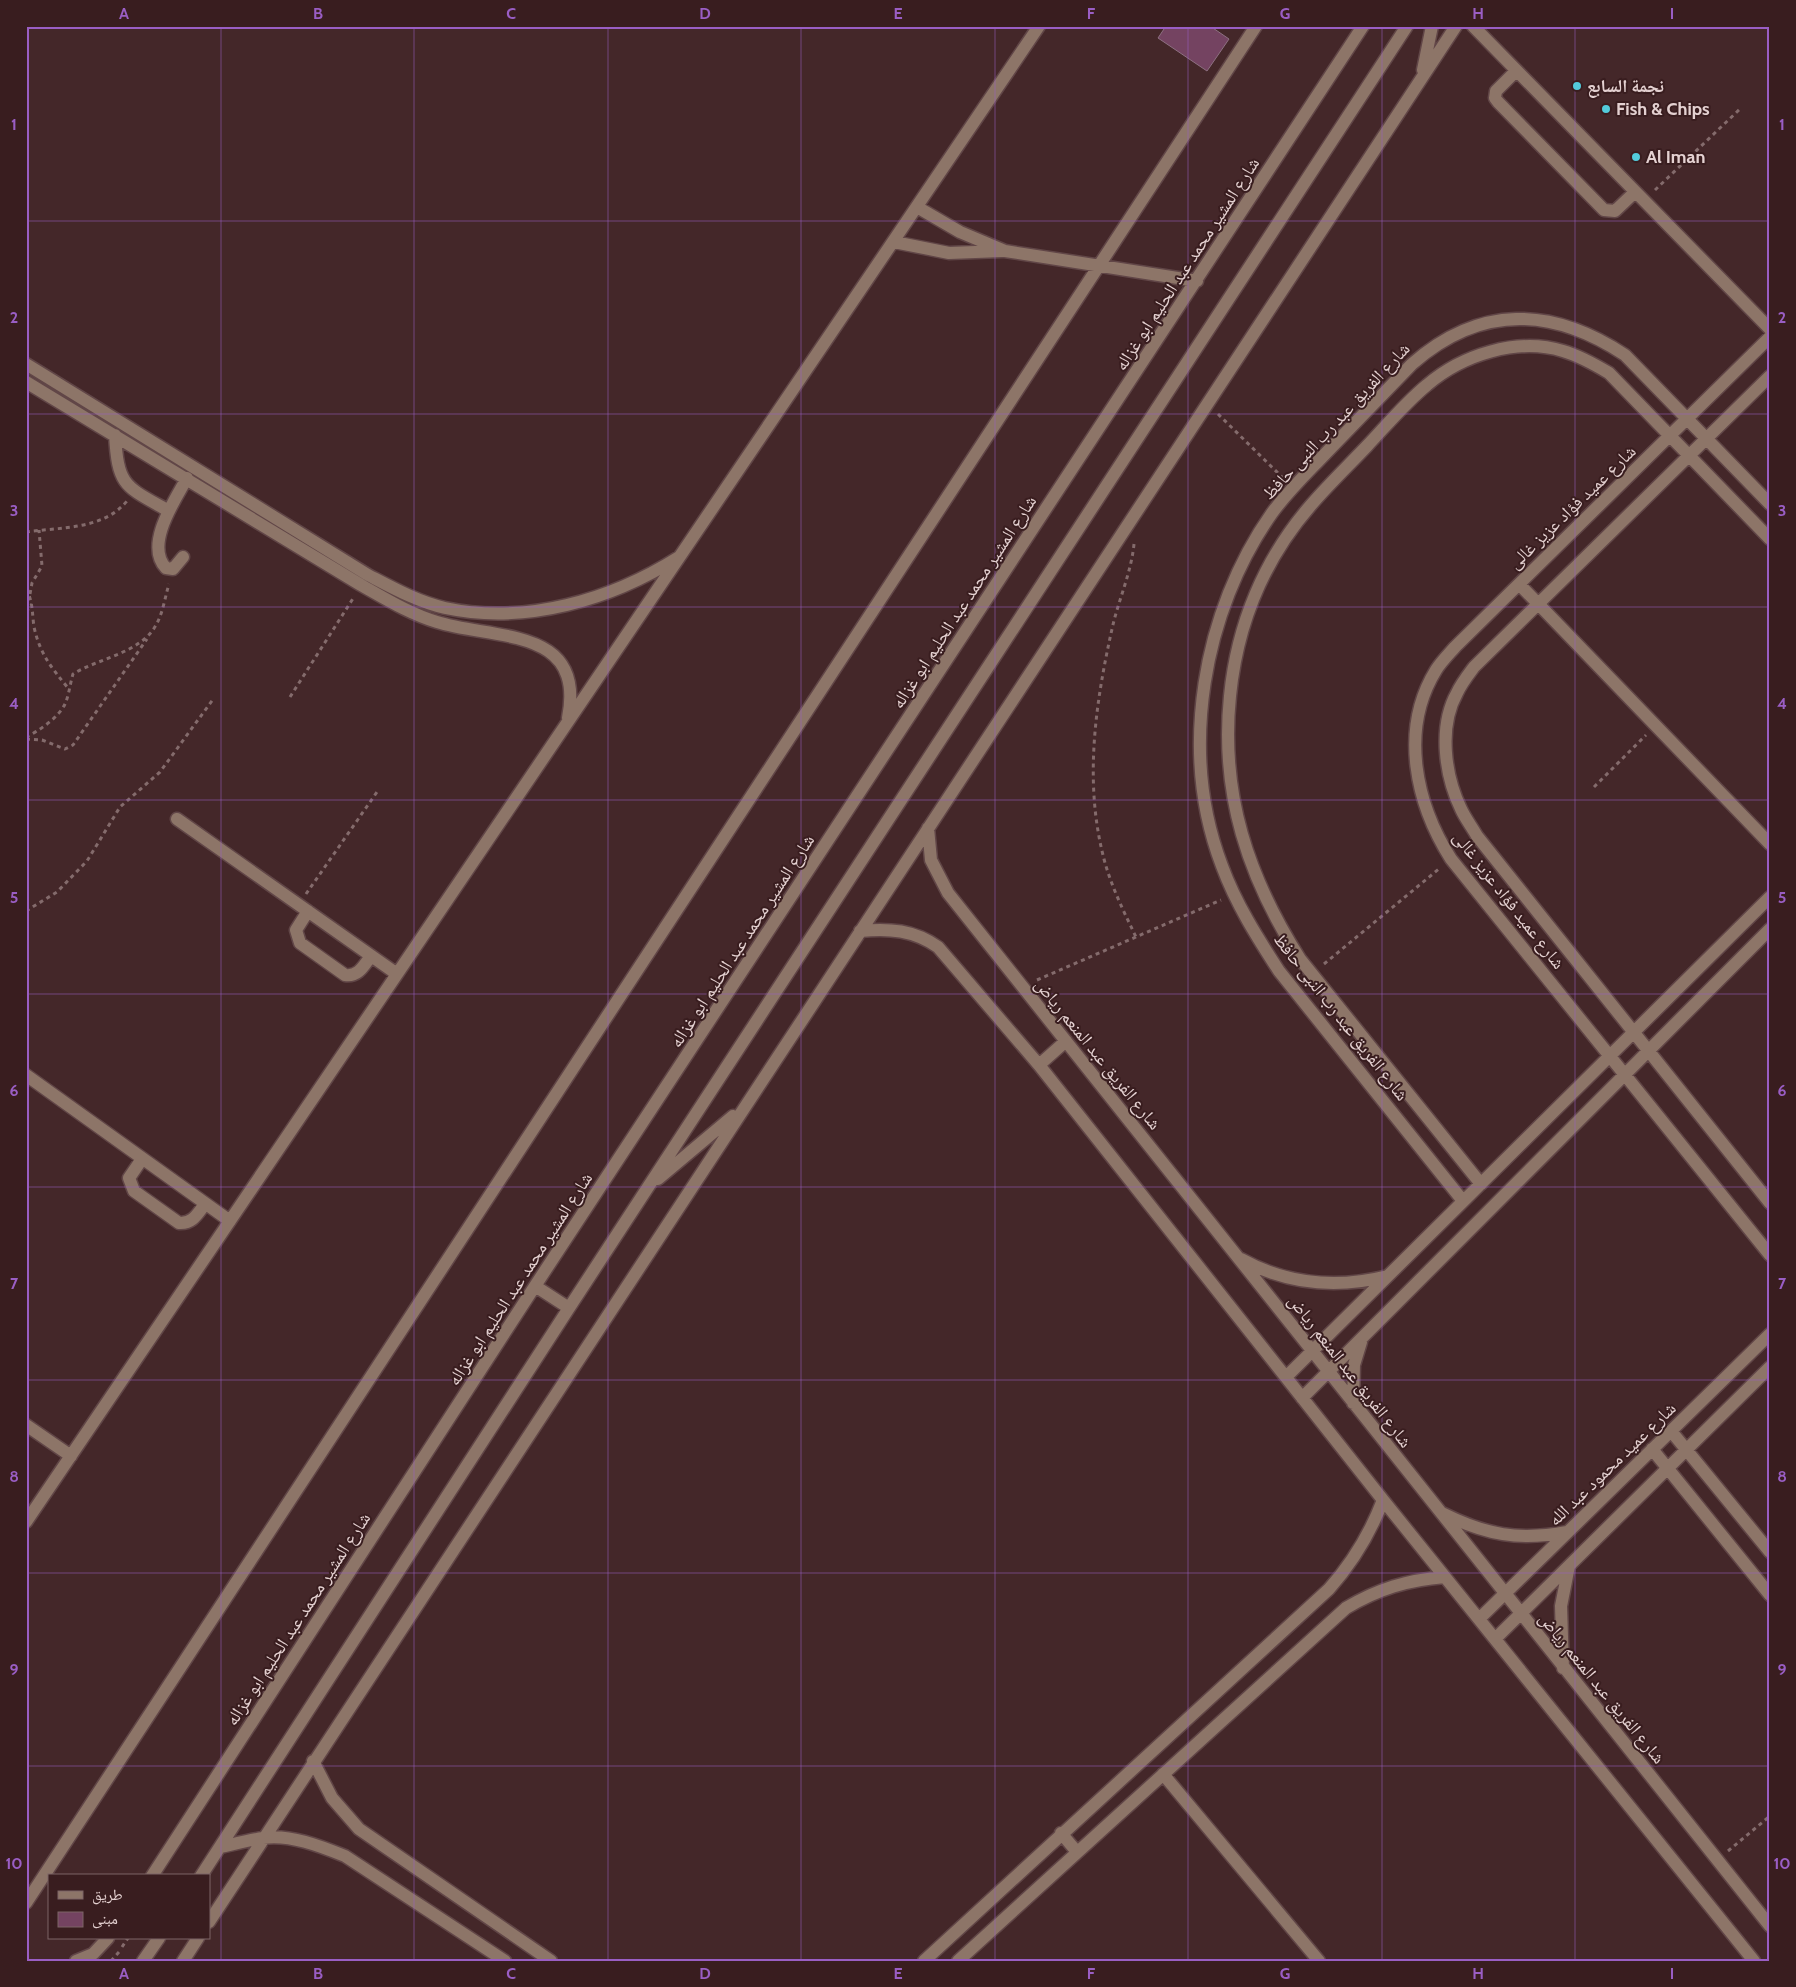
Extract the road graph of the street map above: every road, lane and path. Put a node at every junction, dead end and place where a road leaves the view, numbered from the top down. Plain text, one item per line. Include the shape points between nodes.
1 (1039, 26) edge
2 (1256, 26) edge
3 (1363, 26) edge
4 (1407, 26) edge
5 (1432, 26) edge
6 (1456, 26) edge
7 (1472, 26) edge
8 (1516, 71) junction
9 (1421, 78) junction
10 (1740, 108) dead end
11 (1635, 192) junction
12 (1644, 201) junction
13 (917, 208) junction
14 (894, 242) junction
15 (1005, 251) junction
16 (1099, 265) junction
17 (1197, 281) junction
18 (1770, 329) edge
19 (1770, 337) edge
20 (26, 364) edge
21 (1770, 376) edge
22 (26, 382) edge
23 (1207, 403) junction
24 (1687, 418) junction
25 (115, 435) junction
26 (1670, 436) junction
27 (1707, 438) junction
28 (1689, 456) junction
29 (187, 478) junction
30 (1293, 488) junction
31 (135, 491) junction
32 (1770, 504) edge
33 (169, 511) junction
34 (39, 530) junction
35 (26, 532) edge
36 (1770, 539) edge
37 (1134, 541) dead end
38 (683, 554) junction
39 (183, 557) dead end
40 (173, 569) junction
41 (1519, 584) junction
42 (361, 585) junction
43 (26, 588) edge
44 (30, 595) junction
45 (32, 604) junction
46 (1538, 604) junction
47 (26, 612) edge
48 (148, 636) junction
49 (68, 688) junction
50 (290, 697) dead end
51 (214, 698) dead end
52 (568, 722) junction
53 (1655, 725) junction
54 (26, 738) edge
55 (1594, 787) dead end
56 (376, 792) dead end
57 (177, 819) dead end
58 (928, 827) junction
59 (1770, 844) edge
60 (1451, 859) junction
61 (1233, 894) junction
62 (1770, 897) edge
63 (304, 908) junction
64 (26, 911) edge
65 (1770, 929) edge
66 (860, 930) junction
67 (1136, 937) junction
68 (371, 956) junction
69 (398, 974) junction
70 (1312, 974) junction
71 (1022, 987) junction
72 (1633, 1032) junction
73 (1066, 1041) junction
74 (1648, 1051) junction
75 (1610, 1055) junction
76 (1039, 1065) junction
77 (1625, 1074) junction
78 (26, 1075) edge
79 (744, 1107) junction
80 (142, 1159) junction
81 (1481, 1184) junction
82 (649, 1187) junction
83 (1463, 1201) junction
84 (1770, 1203) edge
85 (205, 1204) junction
86 (230, 1221) junction
87 (1770, 1255) edge
88 (1237, 1257) junction
89 (1388, 1276) junction
90 (536, 1286) junction
91 (569, 1308) junction
92 (1770, 1334) edge
93 (1363, 1337) junction
94 (1312, 1351) junction
95 (1770, 1367) edge
96 (1328, 1372) junction
97 (1286, 1377) junction
98 (1302, 1398) junction
99 (1353, 1403) junction
100 (26, 1425) edge
101 (1670, 1431) junction
102 (1652, 1450) junction
103 (1686, 1450) junction
104 (71, 1456) junction
105 (1666, 1469) junction
106 (1383, 1500) junction
107 (1439, 1511) junction
108 (26, 1522) edge
109 (1567, 1532) junction
110 (1770, 1552) edge
111 (1569, 1566) junction
112 (1445, 1577) junction
113 (1505, 1594) junction
114 (1770, 1595) edge
115 (1521, 1614) junction
116 (1479, 1620) junction
117 (1495, 1639) junction
118 (1563, 1668) junction
119 (313, 1761) junction
120 (1163, 1774) junction
121 (1770, 1816) edge
122 (1061, 1834) junction
123 (264, 1837) junction
124 (221, 1847) junction
125 (1077, 1852) junction
126 (1717, 1860) junction
127 (153, 1874) edge
128 (202, 1874) edge
129 (26, 1903) edge
130 (210, 1920) edge
131 (1770, 1926) edge
132 (106, 1940) edge
133 (158, 1940) edge
134 (197, 1940) edge
135 (76, 1961) edge
136 (144, 1961) edge
137 (183, 1961) edge
138 (505, 1961) edge
139 (551, 1961) edge
140 (924, 1961) edge
141 (958, 1961) edge
142 (1319, 1961) edge
143 (1754, 1961) edge

1 - 13 street
2 - 16 street
3 - 17 street, شارع المشير محمد عبد الحليم ابو غزاله
4 - 82 street
5 - 9 street
6 - 9 street
7 - 8 street
8 - 11 street
8 - 11 street via 1496,92 1495,98 1604,210 1615,211
9 - 23 street
10 - 12 path
11 - 12 street
12 - 18 street
13 - 14 street
13 - 15 street via 960,232
14 - 15 street via 949,253
14 - 38 street
15 - 16 street
16 - 17 street
16 - 129 street
17 - 90 street, شارع المشير محمد عبد الحليم ابو غزاله
19 - 24 street, شارع عميد فؤاد عزيز غالى
20 - 38 street via 368,575 396,590 446,608 517,612 552,608 621,589
21 - 27 street, شارع عميد فؤاد عزيز غالى
22 - 25 street
23 - 30 path
23 - 58 street
24 - 26 street, شارع عميد فؤاد عزيز غالى
24 - 27 street, شارع الفريق عبد رب النبى حافظ
24 - 30 street, شارع الفريق عبد رب النبى حافظ via 1624,355 1598,337 1569,325 1538,319 1476,325 1429,349 1412,364
25 - 29 street
25 - 31 street via 119,474
26 - 28 street, شارع الفريق عبد رب النبى حافظ
26 - 41 street, شارع عميد فؤاد عزيز غالى
26 - 70 street, شارع الفريق عبد رب النبى حافظ via 1609,373 1586,359 1561,350 1535,346 1482,354 1461,362 1425,386 1311,505 1276,552 1249,608 1237,651 1228,731 1230,784 1238,827 1264,896
27 - 28 street, شارع عميد فؤاد عزيز غالى
27 - 32 street, شارع الفريق عبد رب النبى حافظ
28 - 36 street, شارع الفريق عبد رب النبى حافظ
28 - 46 street, شارع عميد فؤاد عزيز غالى
29 - 33 street
29 - 42 street
30 - 61 street, شارع الفريق عبد رب النبى حافظ via 1259,532 1238,570 1212,646 1204,692 1200,739 1202,786 1211,832
31 - 33 street
31 - 34 path via 119,511 101,522
33 - 40 street via 158,547 161,563
34 - 35 path
34 - 44 path via 42,566 32,583
37 - 67 path via 1102,682 1092,778 1104,860
38 - 52 street
39 - 40 street
40 - 48 path via 157,624
41 - 46 street
41 - 60 street, شارع عميد فؤاد عزيز غالى via 1455,646 1436,671 1425,694 1419,720 1416,772 1430,823
42 - 50 path
42 - 52 street via 414,614 438,622 537,643 555,657 567,677 572,700
43 - 44 path
44 - 45 path
45 - 47 path
45 - 49 path via 34,627 45,660
46 - 53 street
46 - 72 street, شارع عميد فؤاد عزيز غالى via 1474,667 1456,694 1448,723 1446,753 1451,782 1461,810 1482,842
48 - 49 path via 80,670 74,674
48 - 54 path via 73,745 65,749
49 - 54 path via 65,705
51 - 64 path via 160,772 120,807 82,866 56,892
52 - 69 street
53 - 55 path
53 - 59 street
56 - 63 path
57 - 63 street
58 - 66 street
58 - 71 street, شارع الفريق عبد المنعم رياض via 931,860 941,882
60 - 70 path
60 - 75 street, شارع عميد فؤاد عزيز غالى
61 - 67 path
61 - 83 street, شارع الفريق عبد رب النبى حافظ via 1279,971
62 - 72 street
63 - 68 street
63 - 68 street via 296,930 300,943 345,975 358,973
65 - 74 street
66 - 76 street via 908,932 938,947
66 - 79 street
67 - 71 path
68 - 69 street
69 - 86 street
70 - 81 street, شارع الفريق عبد رب النبى حافظ
71 - 73 street, شارع الفريق عبد المنعم رياض
72 - 74 street, شارع عميد فؤاد عزيز غالى
72 - 75 street
73 - 76 street
73 - 88 street, شارع الفريق عبد المنعم رياض
74 - 77 street
74 - 84 street, شارع عميد فؤاد عزيز غالى
75 - 77 street, شارع عميد فؤاد عزيز غالى
75 - 81 street
76 - 97 street
77 - 87 street, شارع عميد فؤاد عزيز غالى
77 - 93 street
78 - 80 street
79 - 82 street
79 - 119 street
80 - 85 street
80 - 85 street via 130,1178 134,1191 179,1223 192,1221
81 - 83 street
82 - 91 street
83 - 89 street
85 - 86 street
86 - 104 street
88 - 89 street via 1272,1274 1310,1283 1350,1283
88 - 94 street, شارع الفريق عبد المنعم رياض
89 - 94 street
90 - 91 street
90 - 127 street, شارع المشير محمد عبد الحليم ابو غزاله
91 - 124 street
92 - 101 street, شارع عميد محمود عبد الله
93 - 96 street
93 - 99 street via 1354,1365
94 - 96 street, شارع الفريق عبد المنعم رياض
94 - 97 street
95 - 103 street
96 - 98 street
96 - 99 street, شارع الفريق عبد المنعم رياض
97 - 98 street
98 - 106 street
99 - 107 street, شارع الفريق عبد المنعم رياض
100 - 104 street
101 - 102 street, شارع عميد محمود عبد الله
101 - 103 street
102 - 105 street
102 - 109 street, شارع عميد محمود عبد الله
103 - 105 street
103 - 110 street
104 - 108 street
105 - 111 street
105 - 114 street
106 - 112 street
106 - 122 street via 1366,1538 1329,1589
107 - 109 street via 1463,1524 1497,1534 1541,1537
107 - 113 street, شارع الفريق عبد المنعم رياض
109 - 113 street, شارع عميد محمود عبد الله
111 - 115 street
111 - 118 street via 1561,1606
112 - 116 street
112 - 120 street via 1393,1585 1346,1608
113 - 115 street, شارع الفريق عبد المنعم رياض
113 - 116 street, شارع عميد محمود عبد الله
115 - 117 street
115 - 118 street, شارع الفريق عبد المنعم رياض
116 - 117 street
117 - 143 street
118 - 126 street, شارع الفريق عبد المنعم رياض
119 - 123 street
119 - 139 street via 332,1798 359,1829
120 - 125 street
120 - 142 street
121 - 126 path
122 - 125 street
122 - 140 street
123 - 124 street
123 - 130 street
123 - 138 street via 301,1842 345,1856
124 - 128 street
125 - 141 street
126 - 131 street, شارع الفريق عبد المنعم رياض
132 - 135 street via 92,1954
133 - 136 street
134 - 137 street

